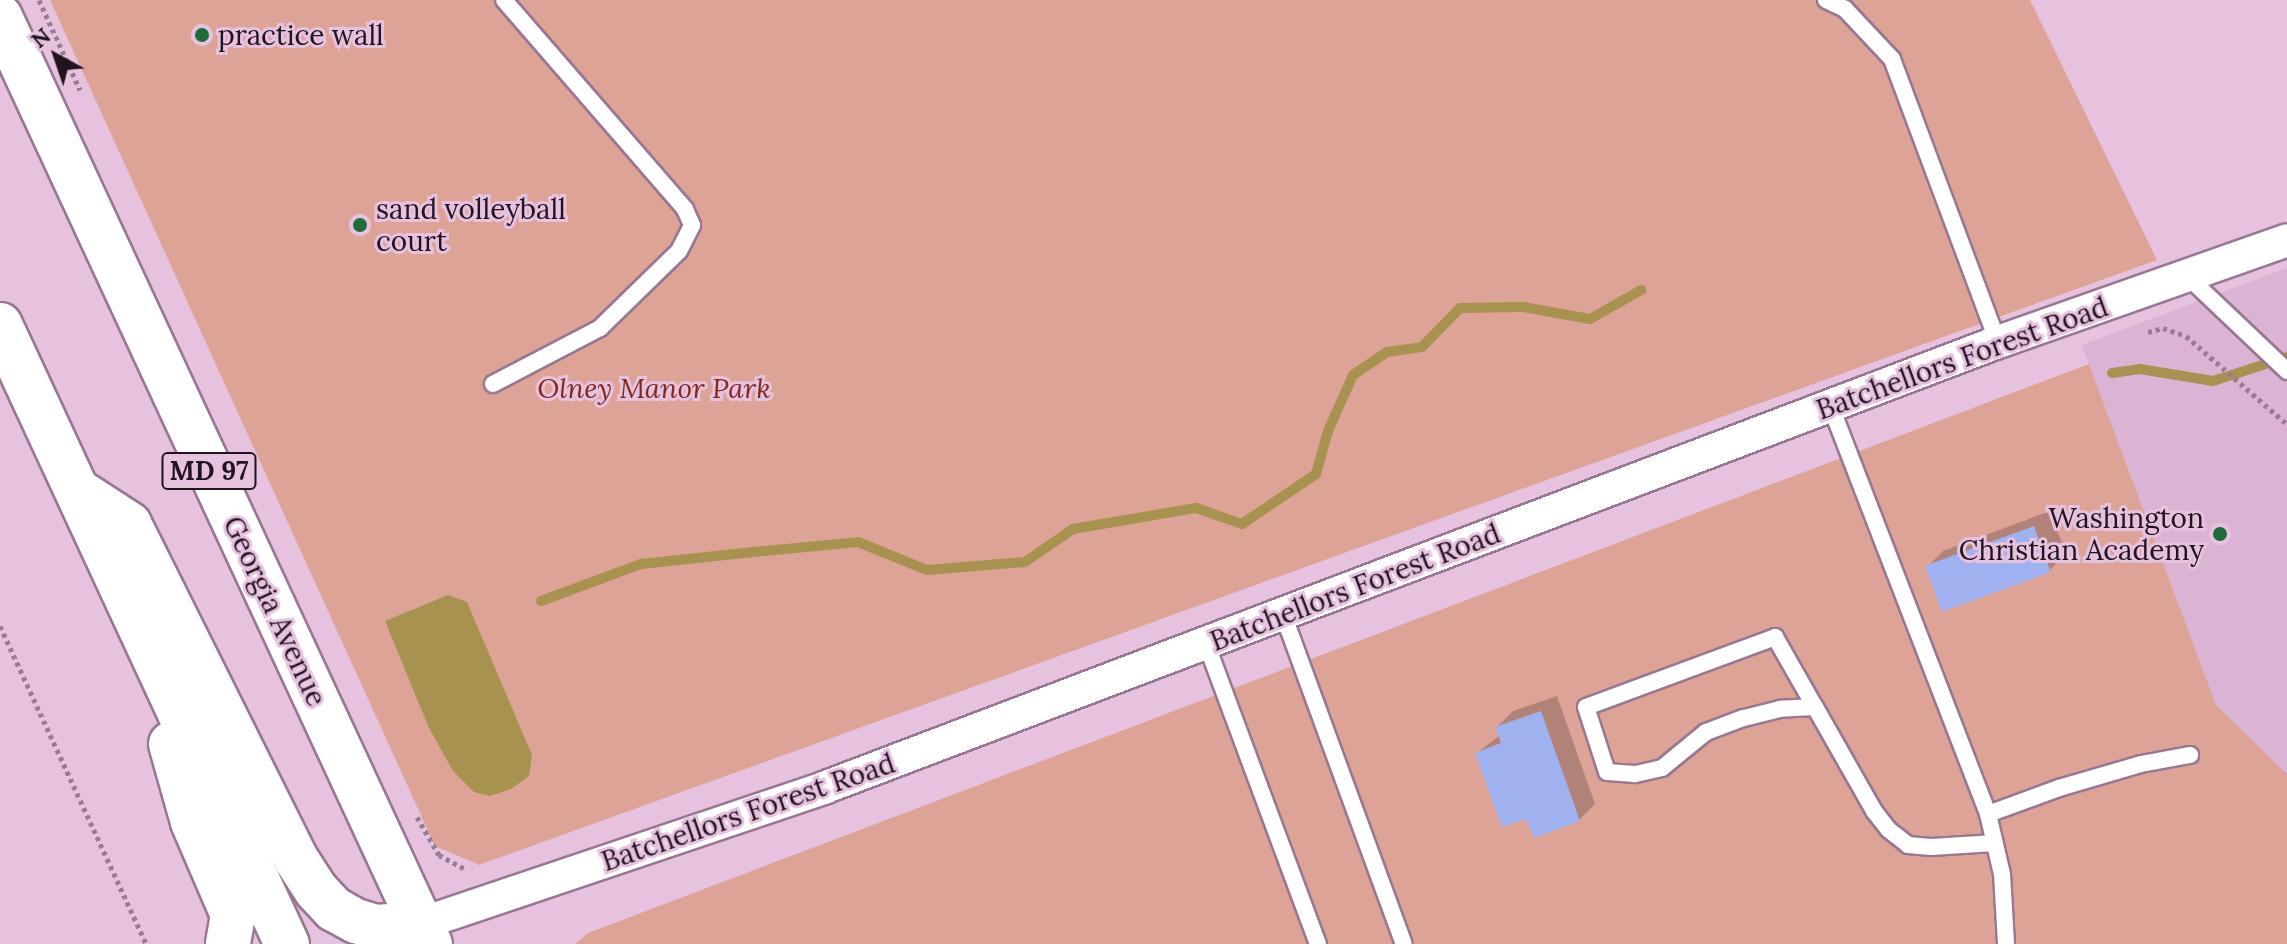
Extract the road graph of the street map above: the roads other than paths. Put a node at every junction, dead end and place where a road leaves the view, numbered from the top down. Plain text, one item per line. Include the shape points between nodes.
1 (504, 0) edge
2 (1826, 0) edge
3 (0, 17) edge
4 (2287, 240) edge
5 (2187, 276) junction
6 (0, 325) edge
7 (1998, 342) junction
8 (2287, 371) edge
9 (493, 384) dead end
10 (1831, 407) junction
11 (78, 491) junction
12 (1283, 614) junction
13 (1206, 643) junction
14 (159, 667) junction
15 (1815, 707) junction
16 (2190, 755) dead end
17 (1988, 814) junction
18 (1995, 843) junction
19 (425, 934) edge
20 (228, 944) edge
21 (287, 944) edge
22 (1318, 944) edge
23 (1404, 944) edge
24 (2006, 944) edge

1 - 9 lane via 685,209 692,225 679,251 600,328
2 - 7 lane via 1845,9 1892,59
3 - 19 main road, Georgia Avenue / MD 97
4 - 5 street, Batchellors Forest Road
5 - 7 street, Batchellors Forest Road
5 - 8 lane
6 - 11 main road
7 - 10 street, Batchellors Forest Road
10 - 12 street, Batchellors Forest Road
10 - 17 lane
11 - 14 main road
11 - 19 main road via 129,524 296,859 317,891 356,921
12 - 13 street, Batchellors Forest Road
12 - 23 lane
13 - 19 street, Batchellors Forest Road
13 - 22 lane
14 - 20 main road via 172,750 193,822 233,915
14 - 21 main road
15 - 15 lane via 1775,637 1586,707 1607,772 1635,774 1662,768 1706,732 1768,712
15 - 18 lane via 1874,811 1908,845
16 - 17 lane via 2141,764
17 - 18 lane
18 - 24 lane

